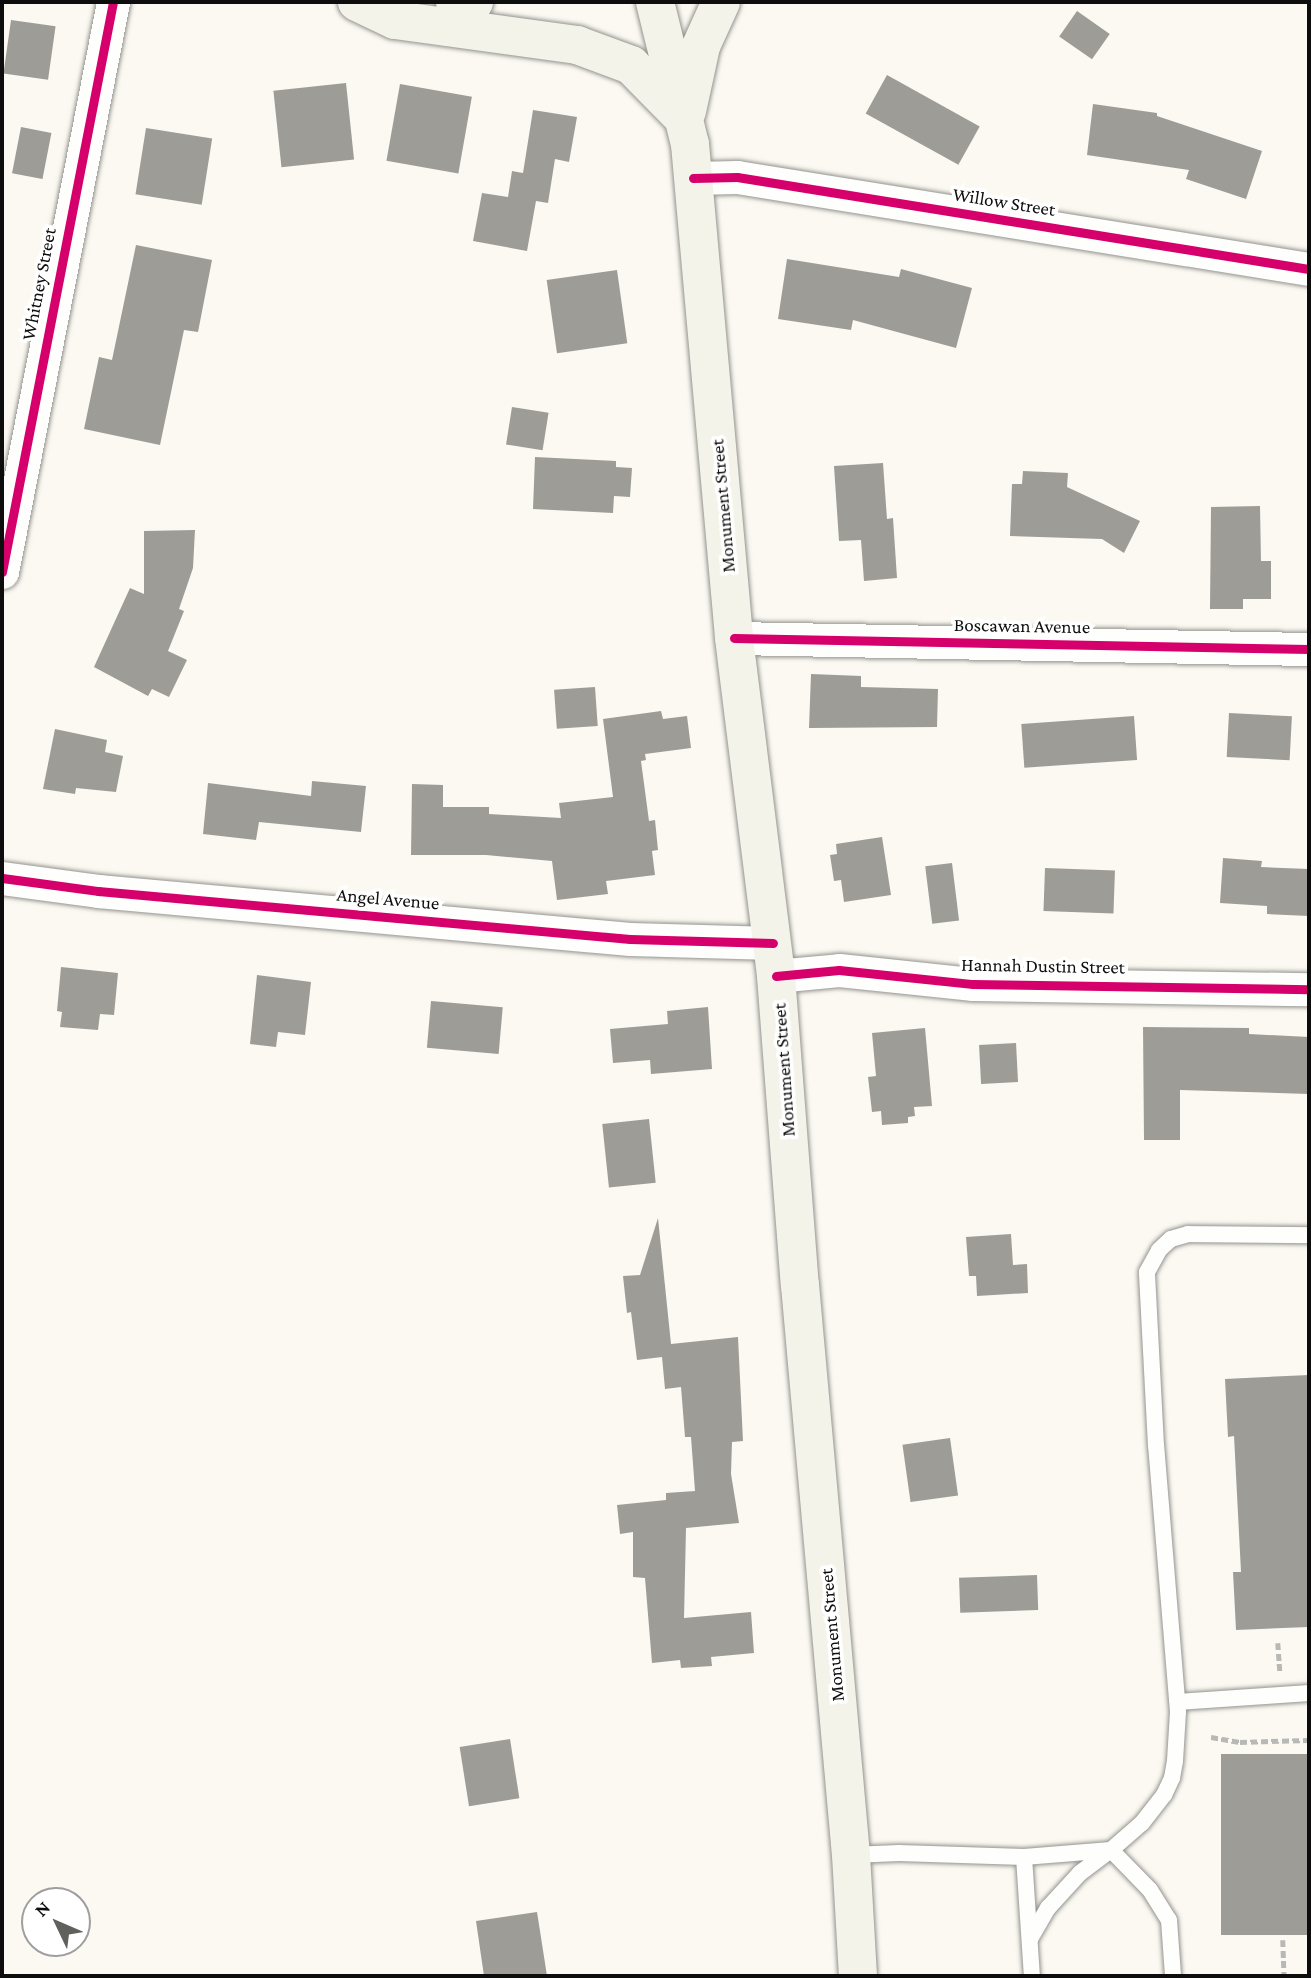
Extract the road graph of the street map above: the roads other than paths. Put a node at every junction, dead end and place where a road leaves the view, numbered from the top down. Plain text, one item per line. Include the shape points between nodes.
1 (113, 2) edge
2 (358, 2) edge
3 (455, 2) edge
4 (474, 2) edge
5 (655, 2) edge
6 (721, 2) edge
7 (685, 120) junction
8 (693, 178) junction
9 (1309, 269) edge
10 (2, 572) edge
11 (734, 638) junction
12 (1309, 649) edge
13 (2, 878) edge
14 (775, 960) junction
15 (1309, 989) edge
16 (1309, 1235) edge
17 (1309, 1693) edge
18 (1178, 1702) junction
19 (1111, 1850) junction
20 (851, 1855) junction
21 (1024, 1857) junction
22 (1030, 1938) junction
23 (858, 1976) edge
24 (1032, 1976) edge
25 (1173, 1976) edge

1 - 10 street, Whitney Street
2 - 7 main road via 395,20 588,49 631,65
3 - 4 main road
5 - 7 main road, Monument Street
6 - 7 main road via 701,47
7 - 8 main road, Monument Street
8 - 9 street, Willow Street via 737,177
8 - 11 main road, Monument Street
11 - 12 street, Boscawan Avenue
11 - 14 main road, Monument Street
13 - 14 street, Angel Avenue via 98,891 631,939
14 - 15 street, Hannah Dustin Street via 972,984
14 - 20 main road, Monument Street
16 - 18 lane via 1188,1234 1171,1239 1159,1250 1147,1272 1156,1446
17 - 18 lane
18 - 19 lane via 1172,1778 1142,1823
19 - 21 lane
19 - 22 lane via 1056,1899
19 - 25 lane via 1150,1890 1169,1920
20 - 21 lane
20 - 23 main road, Monument Street
21 - 22 lane
22 - 24 lane

